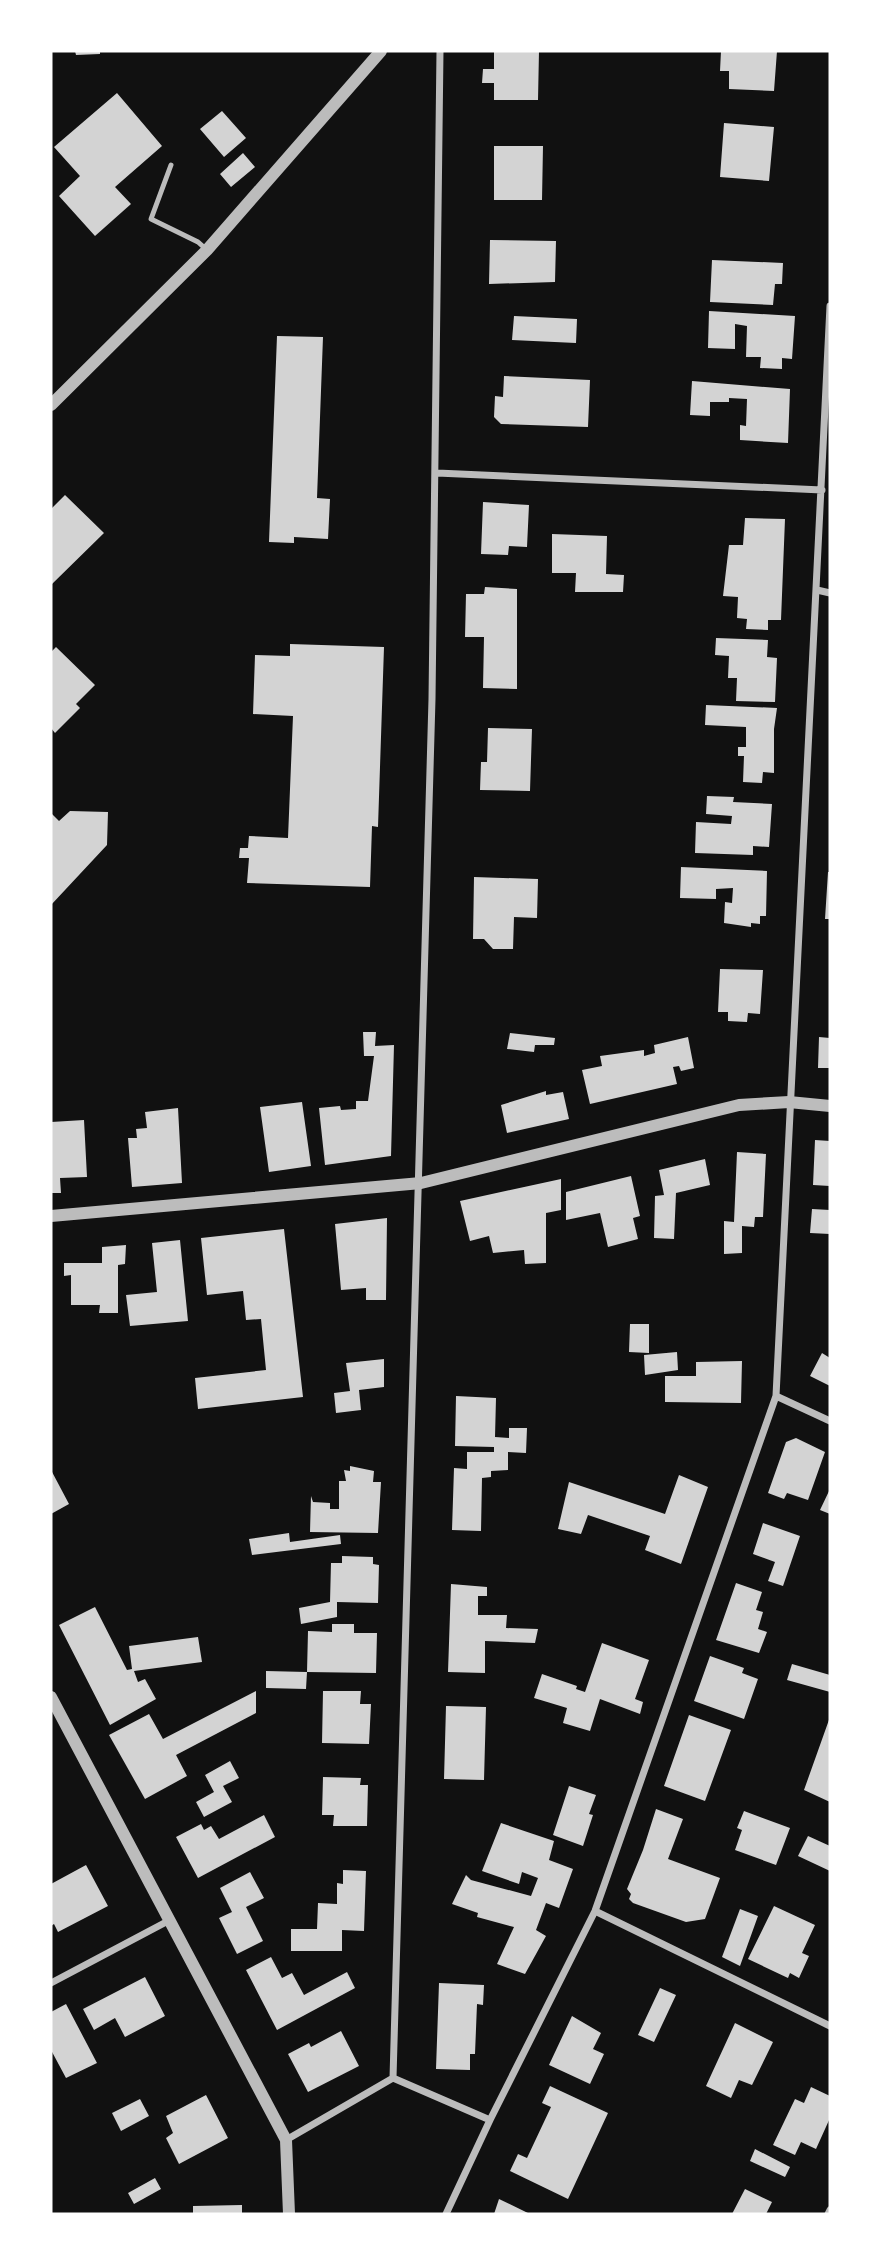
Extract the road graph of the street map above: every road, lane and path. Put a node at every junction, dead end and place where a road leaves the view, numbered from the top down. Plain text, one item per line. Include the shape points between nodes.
1 (381, 51) edge
2 (440, 51) edge
3 (171, 165) dead end
4 (207, 250) junction
5 (830, 306) edge
6 (830, 323) edge
7 (51, 405) edge
8 (437, 472) junction
9 (822, 491) junction
10 (817, 590) junction
11 (830, 593) edge
12 (789, 1101) junction
13 (830, 1106) edge
14 (421, 1183) junction
15 (51, 1216) edge
16 (776, 1396) junction
17 (830, 1421) edge
18 (51, 1697) edge
19 (595, 1911) junction
20 (170, 1920) junction
21 (51, 1983) edge
22 (830, 2026) edge
23 (393, 2078) junction
24 (490, 2120) junction
25 (286, 2140) junction
26 (289, 2214) edge
27 (446, 2214) edge

1 - 4 street
2 - 8 street
3 - 4 lane via 151,219
4 - 7 street
5 - 6 street
6 - 9 street
8 - 9 street
8 - 14 street
9 - 10 street
10 - 11 street
10 - 12 street
12 - 13 street
12 - 14 street via 739,1105
12 - 16 street
14 - 15 street
14 - 23 street
16 - 17 street
16 - 19 street
18 - 20 street
19 - 22 street
19 - 24 street
20 - 21 street
20 - 25 street
23 - 24 street
23 - 25 street
24 - 27 street
25 - 26 street

